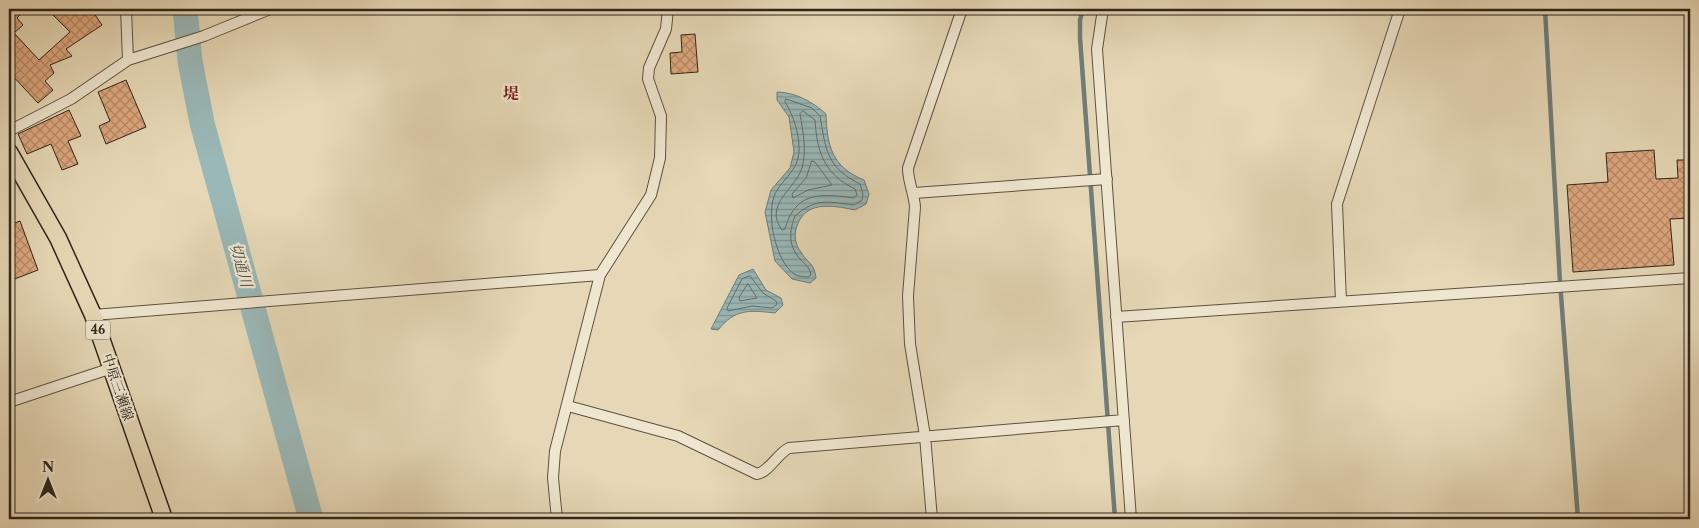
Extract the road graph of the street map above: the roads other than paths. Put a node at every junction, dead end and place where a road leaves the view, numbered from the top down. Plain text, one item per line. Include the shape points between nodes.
1 (126, 9) edge
2 (270, 9) edge
3 (668, 9) edge
4 (962, 9) edge
5 (1104, 9) edge
6 (1400, 9) edge
7 (128, 60) junction
8 (9, 131) edge
9 (9, 152) edge
10 (1107, 179) junction
11 (914, 193) junction
12 (600, 275) junction
13 (1690, 278) edge
14 (1340, 301) junction
15 (93, 315) junction
16 (1116, 317) junction
17 (112, 368) junction
18 (9, 402) edge
19 (568, 406) junction
20 (1124, 420) junction
21 (925, 436) junction
22 (164, 519) edge
23 (556, 519) edge
24 (932, 519) edge
25 (1131, 519) edge

1 - 7 street
2 - 7 street via 204,36
3 - 12 street via 666,30 649,68 648,79 661,116 660,158 651,195
4 - 11 street via 908,168 908,180
5 - 10 street via 1097,49
6 - 14 street via 1337,204
7 - 8 street via 71,99
9 - 15 main road, 中原三瀬線 / 46 via 58,238
10 - 11 street
10 - 16 street
11 - 21 street via 908,296 910,344
12 - 15 street
12 - 19 street
13 - 14 street
14 - 16 street
15 - 17 main road, 中原三瀬線 / 46
16 - 20 street
17 - 18 street
17 - 22 main road, 中原三瀬線 / 46
19 - 21 street via 678,436 757,474 763,473 780,452 789,448
19 - 23 street via 556,451 553,478
20 - 21 street
20 - 25 street
21 - 24 street

